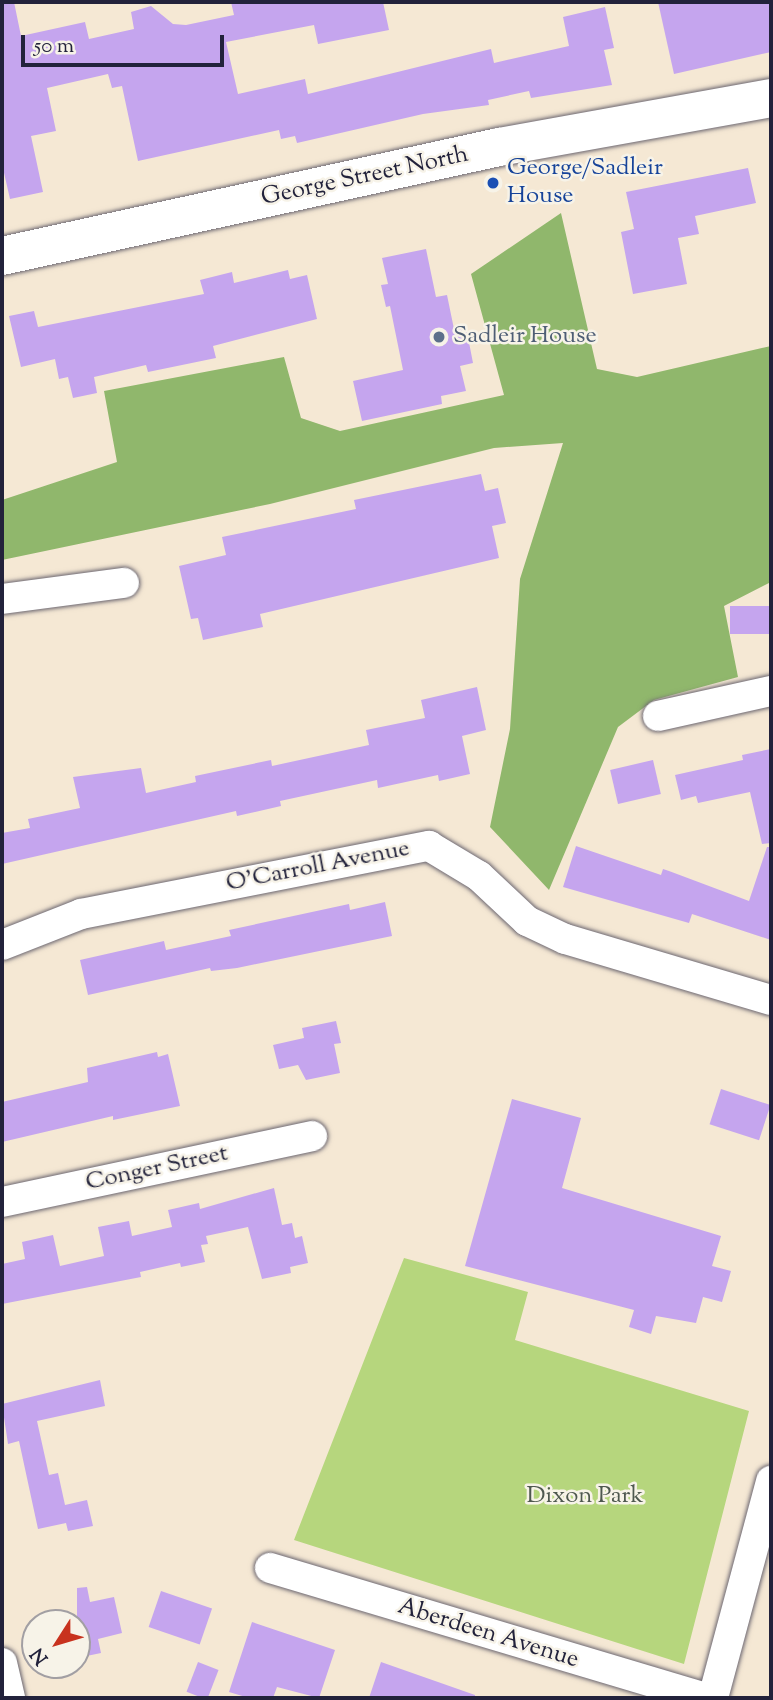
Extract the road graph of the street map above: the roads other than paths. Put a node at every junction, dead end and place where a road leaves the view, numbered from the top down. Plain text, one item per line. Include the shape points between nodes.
1 (771, 98) edge
2 (2, 256) edge
3 (124, 583) dead end
4 (2, 599) edge
5 (771, 691) edge
6 (658, 716) dead end
7 (2, 945) edge
8 (771, 1000) edge
9 (312, 1136) dead end
10 (2, 1202) edge
11 (771, 1481) edge
12 (271, 1568) dead end
13 (2, 1662) edge
14 (10, 1698) edge
15 (706, 1698) edge
16 (713, 1698) edge

1 - 2 main road, George Street North via 499,147
3 - 4 street
5 - 6 street
7 - 8 street, O'Carroll Avenue via 81,914 429,846 479,876 527,921 565,939
9 - 10 street, Conger Street
11 - 16 street
12 - 15 street, Aberdeen Avenue
13 - 14 street

